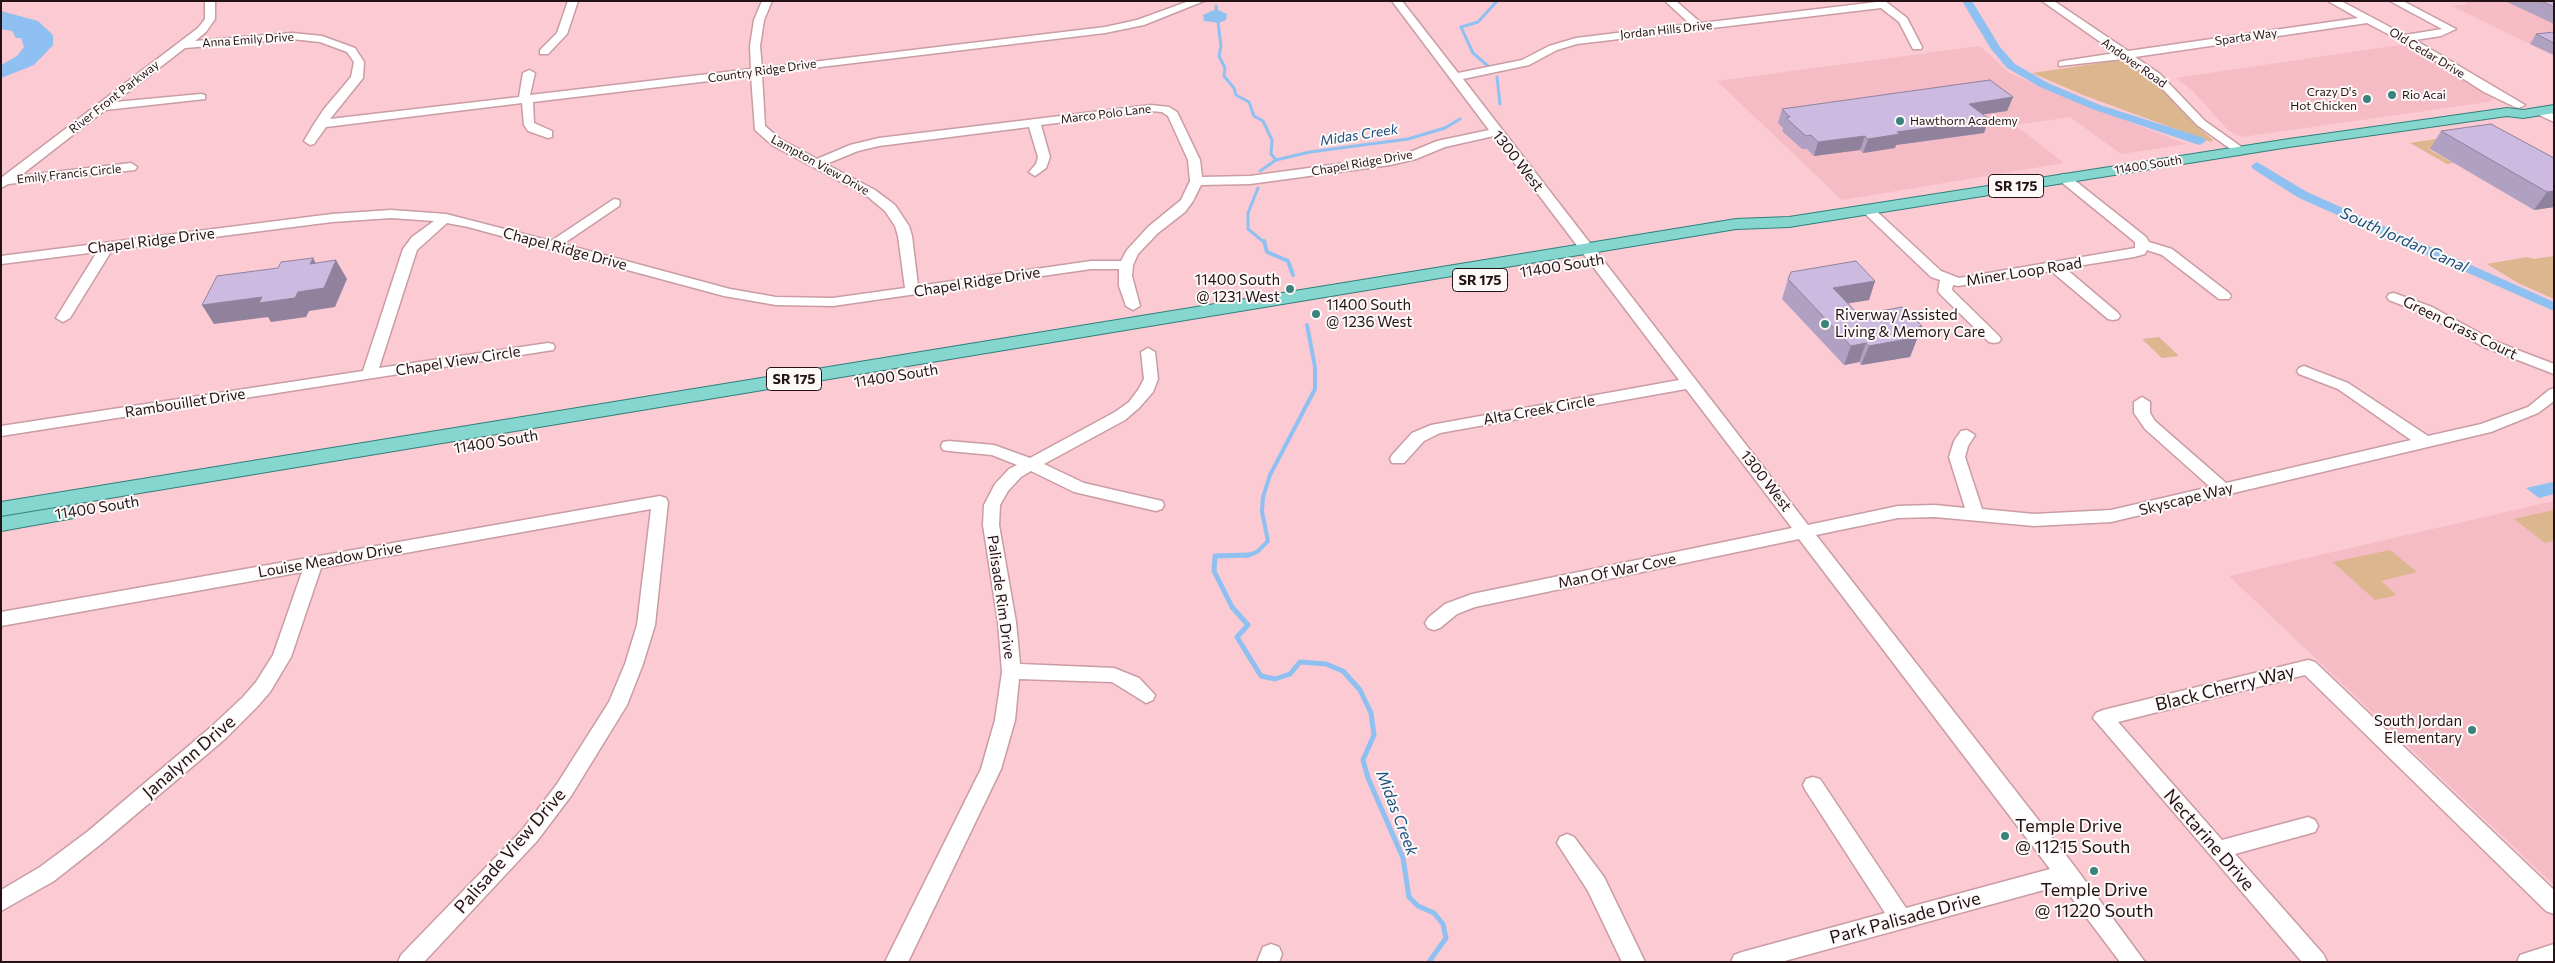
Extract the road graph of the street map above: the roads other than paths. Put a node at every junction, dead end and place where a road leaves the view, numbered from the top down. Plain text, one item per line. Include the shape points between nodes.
1 (210, 1) edge
2 (573, 1) edge
3 (767, 1) edge
4 (1199, 1) edge
5 (1397, 1) edge
6 (1670, 1) edge
7 (2047, 1) edge
8 (2054, 1) edge
9 (2333, 1) edge
10 (2395, 1) edge
11 (1880, 3) edge
12 (2369, 20) junction
13 (1699, 27) junction
14 (2404, 38) junction
15 (182, 45) junction
16 (1917, 47) dead end
17 (544, 52) dead end
18 (2124, 55) junction
19 (2063, 64) dead end
20 (756, 71) junction
21 (529, 73) dead end
22 (1455, 77) junction
23 (201, 97) dead end
24 (525, 99) junction
25 (2554, 99) edge
26 (101, 107) junction
27 (2513, 108) junction
28 (2554, 109) edge
29 (2539, 111) junction
30 (2554, 119) edge
31 (1034, 123) junction
32 (320, 124) junction
33 (1496, 132) junction
34 (548, 134) dead end
35 (310, 141) dead end
36 (2239, 151) junction
37 (817, 163) junction
38 (132, 167) dead end
39 (1034, 172) dead end
40 (2064, 178) junction
41 (1196, 181) junction
42 (4, 182) edge
43 (614, 203) dead end
44 (1867, 210) junction
45 (446, 218) junction
46 (2143, 244) junction
47 (552, 246) junction
48 (107, 247) junction
49 (1591, 254) junction
50 (1, 260) edge
51 (1126, 265) junction
52 (2054, 267) junction
53 (1947, 280) junction
54 (912, 292) junction
55 (2224, 296) dead end
56 (2394, 297) dead end
57 (1133, 306) dead end
58 (2113, 316) dead end
59 (63, 318) dead end
60 (1994, 338) dead end
61 (548, 347) dead end
62 (1148, 352) dead end
63 (2554, 369) edge
64 (2304, 370) dead end
65 (369, 375) junction
66 (1690, 383) junction
67 (2554, 393) edge
68 (2142, 402) dead end
69 (1, 431) edge
70 (1967, 435) dead end
71 (2425, 442) junction
72 (949, 446) dead end
73 (1398, 460) dead end
74 (1030, 464) junction
75 (2223, 490) junction
76 (660, 502) joint
77 (1156, 506) dead end
78 (1, 509) edge
79 (1975, 514) junction
80 (1, 524) edge
81 (1805, 532) junction
82 (314, 564) junction
83 (1, 619) edge
84 (1434, 623) dead end
85 (1011, 672) junction
86 (1146, 696) dead end
87 (2102, 718) joint
88 (1813, 786) dead end
89 (2308, 826) dead end
90 (1567, 843) dead end
91 (2218, 850) junction
92 (2068, 874) junction
93 (1, 901) edge
94 (2554, 904) edge
95 (1901, 919) junction
96 (2554, 954) edge
97 (409, 962) edge
98 (896, 962) edge
99 (1634, 962) edge
100 (1742, 962) edge
101 (2134, 962) edge
102 (2316, 962) edge
103 (2528, 962) edge

1 - 15 street, River Front Parkway via 210,19
2 - 17 street via 562,34
3 - 20 street, Lampton View Drive via 756,33
4 - 20 street, Country Ridge Drive via 1156,19 1123,27
5 - 22 street, 1300 West
6 - 13 street
7 - 8 street
7 - 18 street, Andover Road
9 - 12 street, Old Cedar Drive
10 - 14 street via 2451,29
11 - 13 street, Jordan Hills Drive
11 - 16 street via 1903,20
12 - 14 street, Old Cedar Drive
12 - 18 street, Sparta Way
13 - 22 street, Jordan Hills Drive via 1576,41 1553,48 1525,64
14 - 27 street, Old Cedar Drive
15 - 26 street, River Front Parkway
15 - 32 street, Anna Emily Drive via 292,36 322,39 346,46 358,58 360,72
18 - 19 street, Sparta Way
18 - 36 street, Andover Road via 2156,76 2201,123
20 - 24 street, Country Ridge Drive
20 - 37 street, Lampton View Drive via 759,127 776,142
21 - 24 street
22 - 33 street, 1300 West
23 - 26 street
24 - 32 street, Country Ridge Drive
24 - 34 street via 529,105 530,126
25 - 27 main road, 11400 South / SR 175
26 - 42 street, River Front Parkway
27 - 29 main road, 11400 South / SR 175 via 2523,114
27 - 36 main road, 11400 South / SR 175
28 - 29 main road, 11400 South / SR 175
29 - 30 street
31 - 37 street, Marco Polo Lane via 866,145
31 - 39 street via 1044,156 1042,165
31 - 41 street, Marco Polo Lane via 1165,108 1173,114 1194,160
32 - 35 street, Anna Emily Drive
33 - 41 street, Chapel Ridge Drive via 1441,144 1390,161 1250,180
33 - 49 street, 1300 West
36 - 40 main road, 11400 South / SR 175
37 - 54 street, Lampton View Drive via 876,197 897,217 905,236
38 - 42 street, Emily Francis Circle
40 - 44 main road, 11400 South / SR 175
40 - 46 street
41 - 51 street via 1188,201 1141,241
43 - 47 street
44 - 49 main road, 11400 South / SR 175 via 1789,222 1745,236
44 - 53 street, Miner Loop Road via 1936,274
45 - 47 street, Chapel Ridge Drive
45 - 48 street, Chapel Ridge Drive via 362,215
45 - 65 street via 410,249
46 - 52 street, Miner Loop Road via 2134,254
46 - 55 street via 2167,252
47 - 54 street, Chapel Ridge Drive via 729,293 776,301 833,302
48 - 50 street, Chapel Ridge Drive
48 - 59 street
49 - 66 street, 1300 West
49 - 78 main road, 11400 South / SR 175
49 - 80 main road, 11400 South / SR 175
51 - 54 street, Chapel Ridge Drive via 1091,265
51 - 57 street via 1126,286
52 - 53 street, Miner Loop Road via 1966,282
52 - 58 street
53 - 60 street via 1945,291
56 - 63 street, Green Grass Court via 2427,310 2489,344
61 - 65 street, Chapel View Circle
62 - 74 street, Palisade Rim Drive via 1151,379 1134,405 1120,416
64 - 71 street via 2344,386
65 - 69 street, Rambouillet Drive
66 - 73 street, Alta Creek Circle via 1437,429 1418,437
66 - 81 street, 1300 West
67 - 71 street, Skyscape Way via 2534,410 2508,421
68 - 75 street via 2142,413 2150,426
70 - 79 street via 1957,457
71 - 75 street, Skyscape Way
72 - 74 street via 994,450
74 - 77 street via 1080,488
74 - 85 street, Palisade Rim Drive via 1000,488 990,515 1007,622
75 - 79 street, Skyscape Way via 2111,516 2034,520
76 - 82 street, Louise Meadow Drive
76 - 97 street, Palisade View Drive via 646,625 617,705 564,790 530,835
79 - 81 street, Skyscape Way via 1898,512
81 - 84 street, Man Of War Cove via 1472,601 1451,609
81 - 92 street, 1300 West
82 - 83 street, Louise Meadow Drive
82 - 93 street, Janalynn Drive via 282,657 250,702 94,838 47,874
85 - 86 street via 1114,675 1132,683
85 - 98 street, Palisade Rim Drive via 1005,720 991,769
87 - 91 street, Nectarine Drive
87 - 94 street, Black Cherry Way via 2308,667
88 - 95 street
89 - 91 street
90 - 99 street via 1596,884
91 - 102 street, Nectarine Drive
92 - 95 street, Park Palisade Drive
92 - 101 street, 1300 West
95 - 100 street, Park Palisade Drive
96 - 103 street

